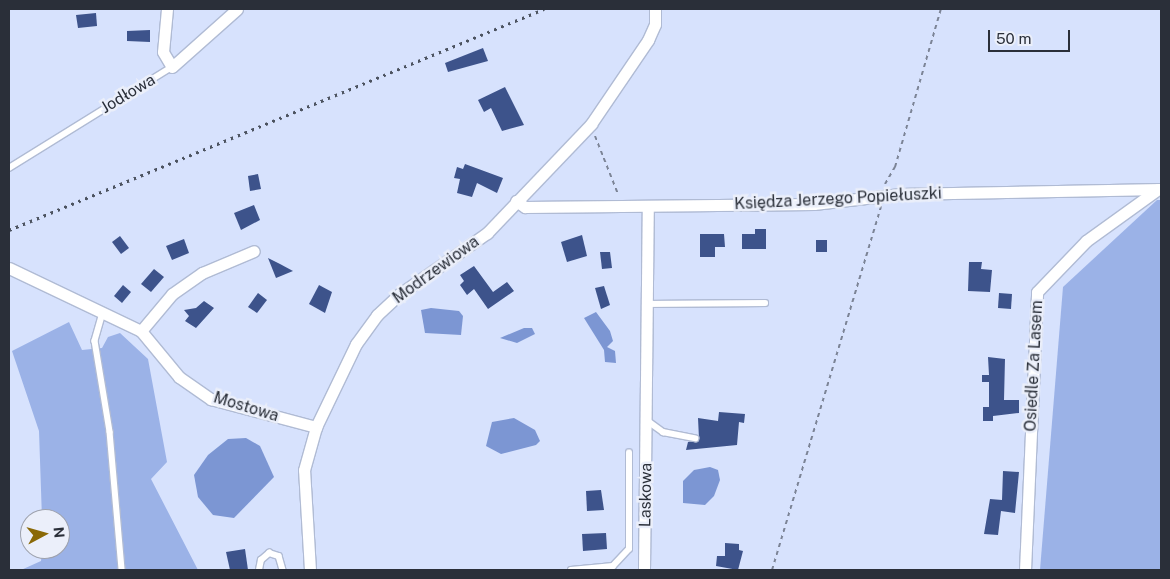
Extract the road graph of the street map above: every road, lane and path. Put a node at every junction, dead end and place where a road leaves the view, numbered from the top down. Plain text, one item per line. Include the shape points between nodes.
1 (167, 9) edge
2 (238, 9) edge
3 (655, 9) edge
4 (941, 9) edge
5 (172, 67) junction
6 (591, 124) junction
7 (9, 168) edge
8 (1160, 189) edge
9 (884, 197) junction
10 (516, 201) junction
11 (625, 206) junction
12 (648, 206) junction
13 (254, 251) dead end
14 (9, 268) edge
15 (765, 303) dead end
16 (646, 304) junction
17 (103, 313) junction
18 (141, 332) junction
19 (648, 421) junction
20 (316, 427) junction
21 (695, 438) dead end
22 (629, 453) dead end
23 (122, 570) edge
24 (260, 570) edge
25 (282, 570) edge
26 (310, 570) edge
27 (571, 570) edge
28 (644, 570) edge
29 (772, 570) edge
30 (1026, 570) edge

1 - 5 street via 164,52
2 - 5 street, Jodłowa
3 - 6 street, Modrzewiowa via 655,24 648,40
4 - 9 path via 894,168 883,187
5 - 7 lane, Jodłowa
6 - 10 street, Modrzewiowa
6 - 11 path via 608,176
8 - 9 street, Księdza Jerzego Popiełuszki
8 - 30 street, Osiedle Za Lasem via 1086,241 1037,292
9 - 12 street, Księdza Jerzego Popiełuszki via 814,204
9 - 29 path
10 - 11 street, Księdza Jerzego Popiełuszki via 525,207
10 - 20 street, Modrzewiowa via 486,233 377,315 340,374
11 - 12 street, Księdza Jerzego Popiełuszki
12 - 16 street, Laskowa
13 - 18 street via 202,273 172,294
14 - 17 street, Mostowa
15 - 16 lane
16 - 19 street, Laskowa
17 - 18 street, Mostowa
17 - 23 lane via 95,342 110,432
18 - 20 street, Mostowa via 179,377 211,399
19 - 21 lane via 663,432
19 - 28 street, Laskowa
20 - 26 street, Modrzewiowa via 303,486
22 - 27 lane via 629,549 613,566
24 - 25 lane via 260,560 269,553 279,556

